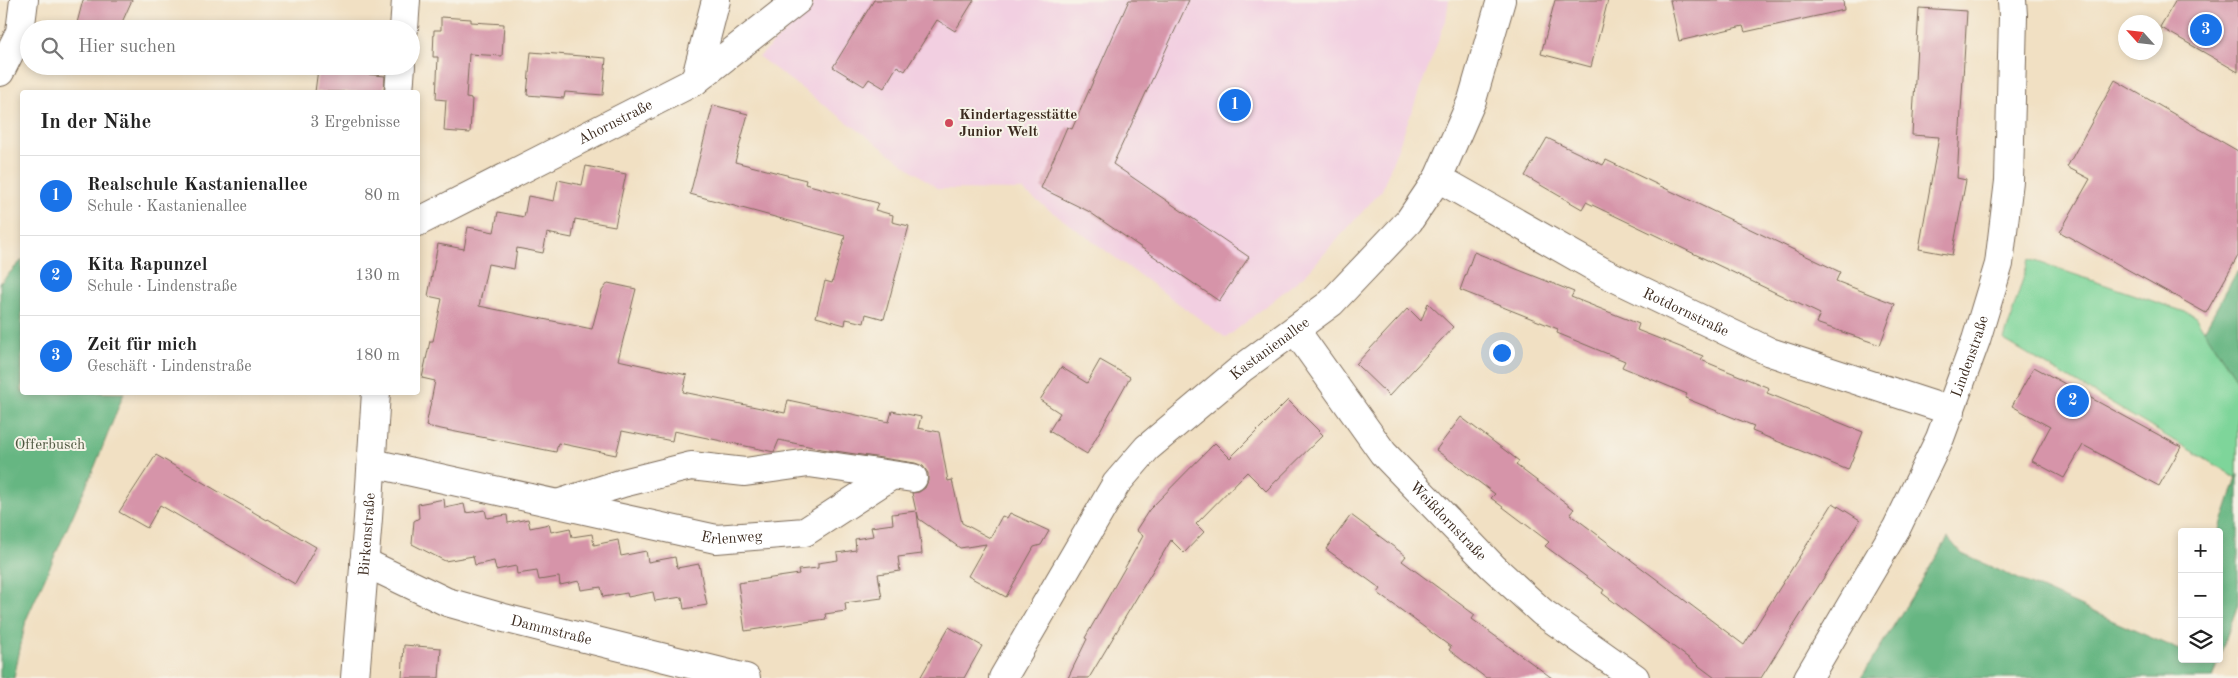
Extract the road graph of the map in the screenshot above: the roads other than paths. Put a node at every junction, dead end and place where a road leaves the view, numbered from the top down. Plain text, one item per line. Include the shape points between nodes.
1 (24, 0) edge
2 (406, 0) edge
3 (716, 0) edge
4 (798, 0) edge
5 (1501, 0) edge
6 (2012, 0) edge
7 (22, 20) edge
8 (405, 20) edge
9 (20, 32) edge
10 (0, 72) edge
11 (400, 75) edge
12 (696, 81) junction
13 (399, 90) edge
14 (1438, 178) junction
15 (420, 221) edge
16 (1296, 331) junction
17 (376, 395) edge
18 (1951, 411) junction
19 (372, 462) junction
20 (558, 504) junction
21 (364, 562) junction
22 (355, 678) edge
23 (746, 678) edge
24 (1003, 678) edge
25 (1635, 678) edge
26 (1808, 678) edge

1 - 7 street
2 - 8 street
3 - 12 street
4 - 12 street, Ahornstraße
5 - 14 street, Kastanienallee via 1472,100
6 - 18 street, Lindenstraße via 2009,181 1999,264
9 - 10 street
11 - 13 street
12 - 15 street, Ahornstraße
14 - 16 street, Kastanienallee via 1409,221 1331,304
14 - 18 street, Rotdornstraße via 1605,272 1770,352
16 - 24 street, Kastanienallee via 1241,369 1187,413 1147,448 1116,484
16 - 25 street, Weißdornstraße via 1383,453 1493,567 1542,612
17 - 19 street, Birkenstraße
18 - 26 street, Lindenstraße via 1897,528
19 - 20 street, Erlenweg
19 - 21 street, Birkenstraße
20 - 20 street, Erlenweg via 716,539 805,532 902,477 809,463 745,472 691,466 622,483
21 - 22 street, Birkenstraße
21 - 23 street, Dammstraße via 447,602

